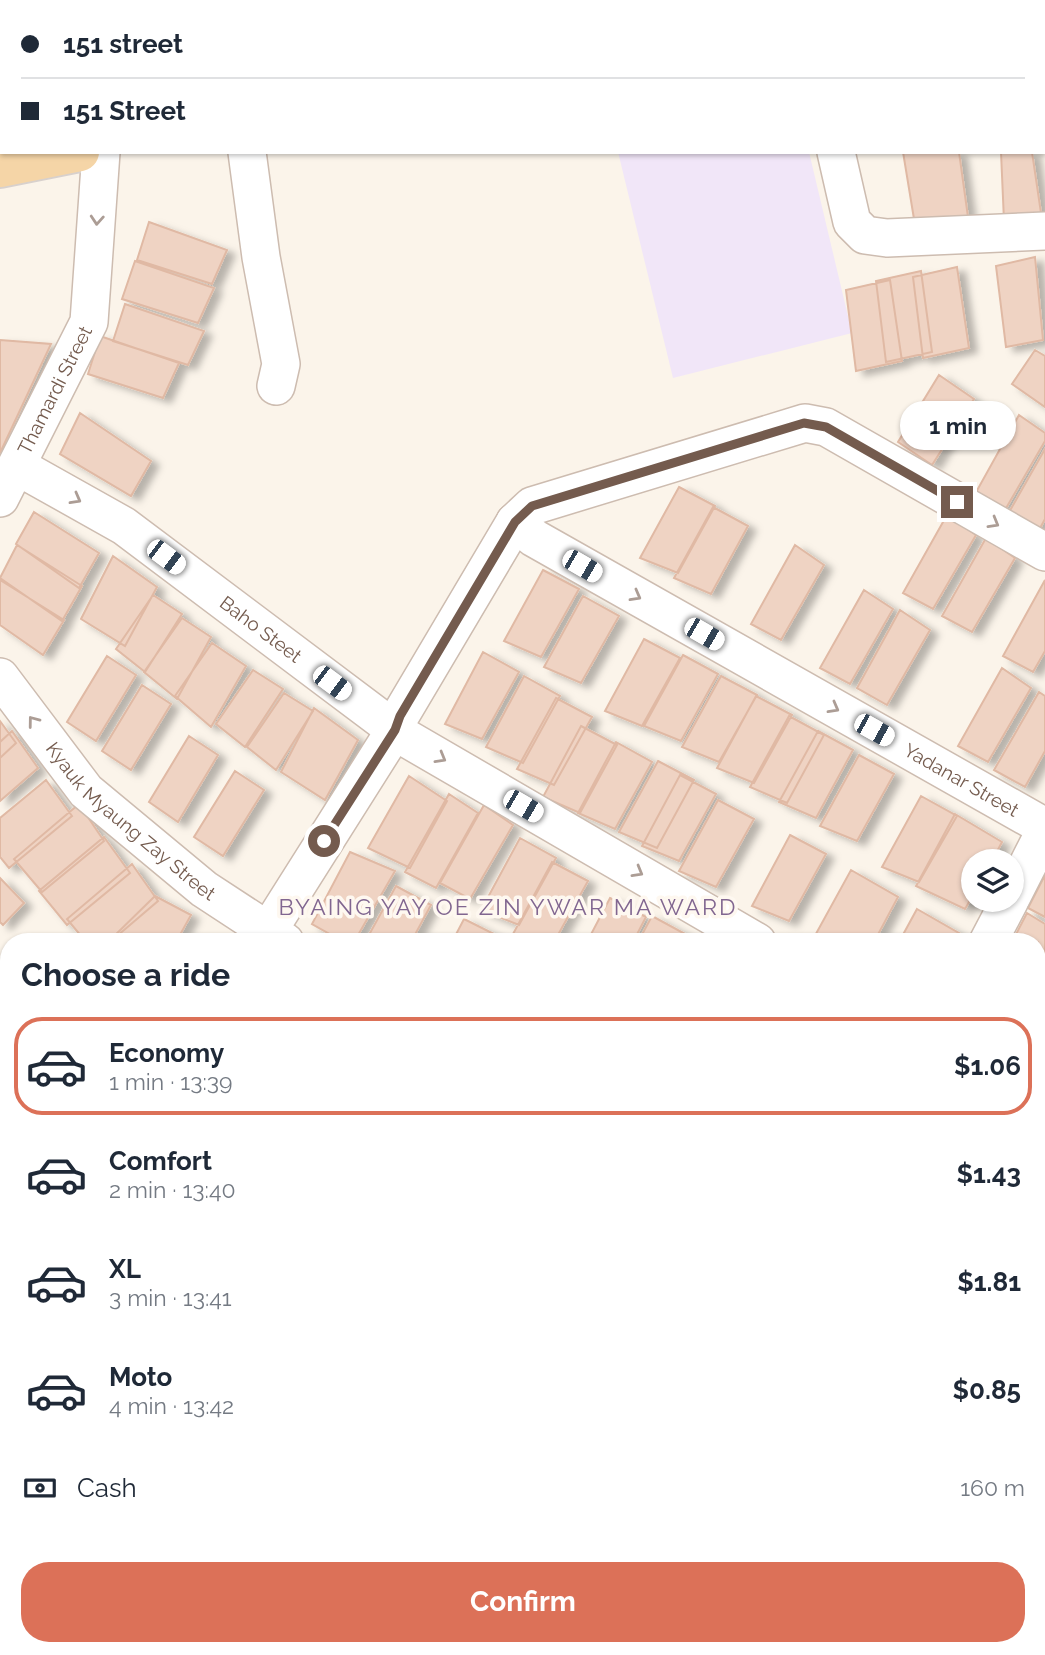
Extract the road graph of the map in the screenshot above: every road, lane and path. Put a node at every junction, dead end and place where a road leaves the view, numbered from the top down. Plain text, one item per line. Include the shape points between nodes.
1 (69, 154) edge
2 (102, 154) edge
3 (247, 154) edge
4 (835, 154) edge
5 (0, 168) edge
6 (1045, 230) edge
7 (276, 386) dead end
8 (17, 466) junction
9 (0, 498) edge
10 (515, 522) junction
11 (1045, 552) edge
12 (0, 677) edge
13 (395, 730) junction
14 (1045, 829) edge
15 (1024, 872) edge
16 (1004, 912) edge
17 (264, 933) edge
18 (274, 933) edge
19 (742, 933) edge
20 (993, 933) edge

1 - 5 main road
2 -> 8 street, Thamardi Street via 89,322
3 - 7 street via 281,364
4 - 6 street via 852,222 865,235 887,238
8 - 9 street, Thamardi Street
8 -> 13 street, Baho Steet via 124,526
10 -> 11 street via 532,506 804,423 826,427
10 - 13 street
10 -> 14 street, Yadanar Street via 534,538
17 -> 12 street, Kyauk Myaung Zay Street via 86,791
13 - 18 street
13 -> 19 street, Baho Steet
14 - 15 street
16 - 20 street

